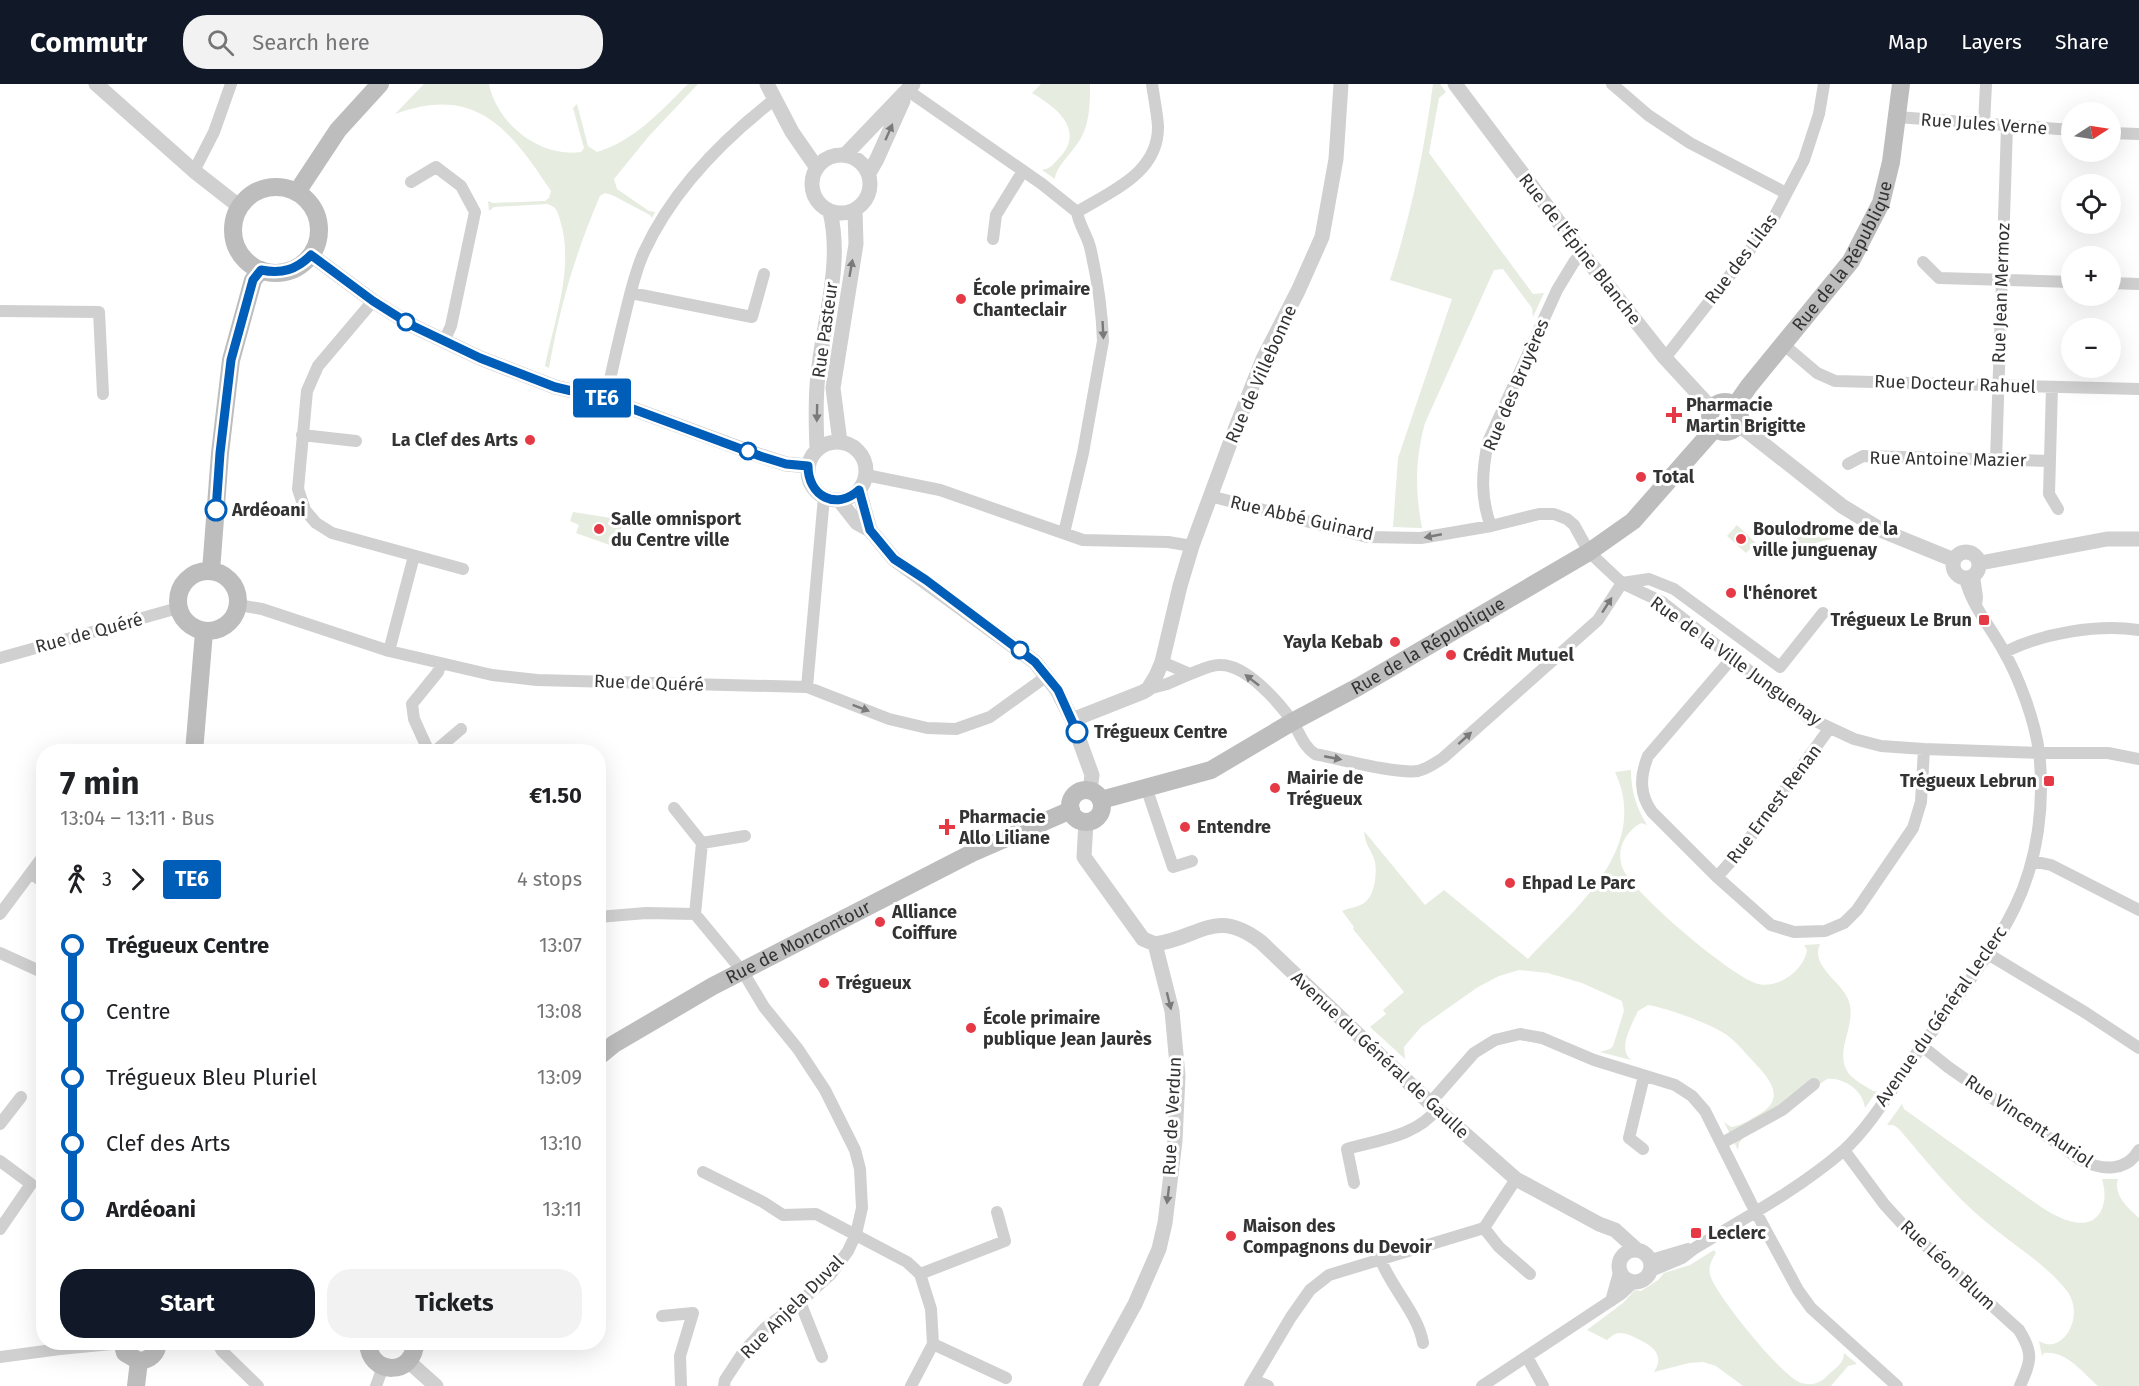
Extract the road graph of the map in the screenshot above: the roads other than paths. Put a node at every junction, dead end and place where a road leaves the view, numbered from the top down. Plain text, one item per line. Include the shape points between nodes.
1 (96, 84) edge
2 (231, 84) edge
3 (380, 84) edge
4 (767, 84) edge
5 (1152, 84) edge
6 (1341, 84) edge
7 (1455, 84) edge
8 (1612, 84) edge
9 (1824, 84) edge
10 (1901, 84) edge
11 (1986, 84) edge
12 (910, 87) edge
13 (775, 99) junction
14 (1897, 117) junction
15 (1984, 124) junction
16 (2007, 127) junction
17 (2061, 129) edge
18 (2121, 133) edge
19 (2139, 134) edge
20 (844, 155) junction
21 (817, 168) junction
22 (194, 171) junction
23 (1023, 171) junction
24 (869, 173) junction
25 (411, 182) dead end
26 (297, 192) junction
27 (1786, 193) junction
28 (240, 207) junction
29 (855, 211) junction
30 (830, 212) junction
31 (1077, 212) junction
32 (993, 239) dead end
33 (1582, 253) junction
34 (311, 255) junction
35 (1923, 262) dead end
36 (261, 270) junction
37 (764, 274) dead end
38 (2002, 280) junction
39 (2061, 282) edge
40 (2121, 283) edge
41 (2139, 284) edge
42 (631, 293) junction
43 (373, 301) junction
44 (0, 311) edge
45 (444, 340) junction
46 (1783, 344) junction
47 (1665, 358) junction
48 (1998, 386) junction
49 (2052, 387) junction
50 (2139, 389) edge
51 (103, 394) dead end
52 (606, 399) junction
53 (1712, 408) junction
54 (1737, 415) junction
55 (1714, 429) junction
56 (302, 435) junction
57 (356, 441) dead end
58 (840, 442) junction
59 (817, 449) junction
60 (1996, 460) junction
61 (2049, 461) junction
62 (1848, 464) dead end
63 (808, 466) junction
64 (866, 475) junction
65 (859, 490) junction
66 (1210, 496) junction
67 (831, 499) junction
68 (2058, 509) dead end
69 (1491, 526) junction
70 (870, 530) junction
71 (1064, 533) junction
72 (2139, 539) edge
73 (1192, 546) junction
74 (1589, 552) junction
75 (414, 556) junction
76 (1954, 560) junction
77 (463, 569) dead end
78 (211, 571) junction
79 (1973, 572) junction
80 (1622, 583) junction
81 (238, 605) junction
82 (178, 608) junction
83 (1823, 613) dead end
84 (2139, 630) edge
85 (204, 632) junction
86 (389, 651) junction
87 (2005, 652) junction
88 (1733, 657) junction
89 (0, 658) edge
90 (1162, 662) junction
91 (440, 664) junction
92 (1190, 674) junction
93 (1047, 676) junction
94 (807, 687) junction
95 (1148, 688) junction
96 (1072, 720) junction
97 (1292, 722) junction
98 (461, 729) dead end
99 (1829, 729) junction
100 (195, 744) edge
101 (425, 744) edge
102 (443, 744) edge
103 (1924, 749) junction
104 (2039, 753) junction
105 (2139, 759) edge
106 (1146, 787) junction
107 (1096, 795) junction
108 (674, 808) dead end
109 (1071, 810) junction
110 (1086, 822) junction
111 (745, 836) dead end
112 (702, 843) junction
113 (1192, 861) dead end
114 (2032, 861) junction
115 (36, 866) edge
116 (31, 873) junction
117 (36, 877) edge
118 (1717, 877) junction
119 (2139, 910) edge
120 (0, 914) edge
121 (695, 914) junction
122 (606, 916) edge
123 (1155, 944) junction
124 (0, 953) edge
125 (1988, 954) junction
126 (36, 970) edge
127 (743, 972) junction
128 (1922, 1046) junction
129 (2139, 1048) edge
130 (606, 1050) edge
131 (1644, 1076) junction
132 (1814, 1084) dead end
133 (21, 1097) dead end
134 (1434, 1106) junction
135 (0, 1124) edge
136 (1722, 1143) junction
137 (1643, 1149) dead end
138 (1844, 1150) junction
139 (2139, 1150) edge
140 (0, 1161) edge
141 (703, 1173) dead end
142 (1516, 1179) junction
143 (1354, 1183) dead end
144 (1755, 1211) junction
145 (997, 1212) dead end
146 (1484, 1228) junction
147 (0, 1229) edge
148 (856, 1234) junction
149 (1632, 1251) junction
150 (1380, 1258) junction
151 (1651, 1265) junction
152 (1620, 1269) junction
153 (920, 1274) junction
154 (1530, 1274) dead end
155 (1634, 1282) junction
156 (1611, 1301) junction
157 (800, 1302) junction
158 (662, 1316) dead end
159 (1423, 1343) dead end
160 (933, 1344) junction
161 (47, 1350) edge
162 (124, 1350) edge
163 (156, 1350) edge
164 (221, 1350) edge
165 (370, 1350) edge
166 (413, 1350) edge
167 (0, 1357) edge
168 (822, 1357) dead end
169 (1527, 1357) junction
170 (138, 1361) junction
171 (408, 1361) junction
172 (383, 1367) junction
173 (1006, 1378) dead end
174 (1252, 1383) edge
175 (136, 1386) edge
176 (258, 1386) edge
177 (376, 1386) edge
178 (436, 1386) edge
179 (681, 1386) edge
180 (724, 1386) edge
181 (911, 1386) edge
182 (1090, 1386) edge
183 (1268, 1386) edge
184 (1482, 1386) edge
185 (1543, 1386) edge
186 (1897, 1386) edge
187 (2020, 1386) edge

1 - 22 street
2 - 22 street via 214,132
3 - 26 main road via 338,130
4 - 13 street
5 - 31 street via 1158,127 1150,160 1139,173
6 - 66 street, Rue de Villebonne via 1336,159 1322,237 1263,359
7 - 33 street, Rue de l'Épine Blanche
8 - 27 street via 1647,115 1689,143
9 - 27 street, Rue des Lilas via 1804,160
10 - 14 main road, Rue de la République
11 - 15 street
12 - 20 street
12 - 23 street
24 -> 12 street
13 - 21 street
13 - 42 street via 712,155 680,192 643,254
14 - 15 street, Rue Jules Verne
14 - 46 main road, Rue de la République via 1881,203 1851,261
15 - 16 street, Rue Jules Verne
16 - 17 street, Rue Jules Verne
16 - 38 street, Rue Jean Mermoz
18 - 19 street
20 - 21 street via 829,157
20 - 24 street via 859,160
21 - 30 street via 813,193
22 - 28 street
23 - 31 street
23 - 32 street via 996,215
24 - 29 street via 870,190
25 - 45 street via 436,167 461,186 475,212 451,326
26 - 28 main road via 272,187 259,190
26 - 34 main road via 308,201 318,221 318,242
27 - 47 street, Rue des Lilas via 1752,249
28 - 36 main road via 235,219 236,243 250,264
29 - 30 street
58 -> 29 street, Rue Pasteur via 832,388 856,244
30 -> 59 street, Rue Pasteur via 835,254 818,377
31 -> 71 street via 1089,245 1103,341
33 - 47 street, Rue de l'Épine Blanche
33 - 69 street, Rue des Bruyères via 1553,298 1488,442 1482,489
34 - 36 main road via 288,271
34 - 43 street
35 - 38 street via 1939,278
36 - 78 main road via 253,280 231,360
37 - 42 street via 752,317
38 - 39 street
38 - 48 street, Rue Jean Mermoz
40 - 41 street
42 - 52 street
43 - 45 street
43 - 56 street via 318,366 307,391
44 - 51 street via 99,312
45 - 52 street via 555,387
46 - 48 street, Rue Docteur Rahuel via 1817,373 1835,381
46 - 54 main road, Rue de la République
47 - 53 street, Rue de l'Épine Blanche
48 - 49 street, Rue Docteur Rahuel
48 - 60 street, Rue Jean Mermoz
49 - 50 street, Rue Docteur Rahuel
49 - 61 street
52 - 63 street via 760,456
53 - 54 main road via 1726,402
53 - 55 main road via 1710,421
54 - 55 main road via 1736,428 1728,432
54 - 76 street via 1842,506 1883,531
55 - 74 main road, Rue de la République via 1633,521
56 - 57 street
56 - 75 street via 298,489 305,510 316,524 332,533
58 - 59 street
58 - 64 street via 857,449
59 - 63 street
60 - 61 street, Rue Antoine Mazier
60 - 62 street, Rue Antoine Mazier via 1863,456
61 - 68 street via 2049,494
63 - 67 street via 811,484
64 - 65 street
64 - 71 street via 940,490
65 - 67 street via 854,495
65 - 70 street
69 -> 66 street, Rue Abbé Guinard via 1420,538 1367,537
66 - 73 street, Rue de Villebonne
67 - 70 street
67 - 94 street
69 - 74 street, Rue Abbé Guinard via 1554,514 1574,525
70 - 93 street via 894,559 1035,662
71 - 73 street via 1083,540
72 - 79 street via 2107,539
73 - 90 street, Rue de Villebonne
74 - 80 street, Rue de la Ville Junguenay
74 - 97 main road, Rue de la République
75 - 77 street
75 - 86 street
76 - 79 street via 1955,572
76 - 79 street via 1960,553 1976,556
78 - 81 main road via 220,573 234,586
78 - 82 main road via 192,574 185,581 179,589
79 - 87 street, Avenue du Général Leclerc via 1968,594
80 - 83 street via 1649,579 1674,589 1780,667
80 - 88 street, Rue de la Ville Junguenay via 1662,602
97 -> 80 street via 1308,749 1316,754 1393,769 1418,771 1430,767 1598,620
81 - 85 main road via 223,628
81 - 86 street, Rue de Quéré via 262,609
82 - 85 main road via 187,624
82 - 89 street, Rue de Quéré
84 - 87 street via 2100,628 2035,640
85 - 100 main road
86 - 91 street, Rue de Quéré
87 - 104 street, Avenue du Général Leclerc via 2026,702
88 - 99 street, Rue de la Ville Junguenay
88 - 118 street via 1648,756 1642,770 1646,804
90 - 92 street
90 - 95 street, Rue de Villebonne
91 - 94 street, Rue de Quéré via 537,680
91 - 101 street via 412,704
92 - 95 street
97 -> 92 street via 1256,681 1233,666 1219,664
94 -> 93 street, Rue de Quéré via 889,719 927,728 956,729 990,717
93 - 96 street
95 - 96 street
96 - 107 street
97 - 106 main road, Rue de la République via 1211,770
98 - 102 street
99 - 103 street, Rue de la Ville Junguenay via 1881,746
99 - 118 street, Rue Ernest Renan via 1742,850
103 - 104 street, Rue de la Ville Junguenay
103 - 118 street via 1921,802 1913,828 1844,923 1812,933 1771,925
104 - 105 street, Rue de la Ville Junguenay via 2108,753
104 - 114 street, Avenue du Général Leclerc via 2039,825
106 - 107 main road, Rue de la République
106 - 113 street via 1173,867
107 - 109 main road via 1084,790 1075,795
107 - 110 main road via 1102,807 1099,816
108 - 112 street
109 - 110 main road via 1077,819
109 - 127 main road, Rue de Moncontour via 972,853
110 - 123 street via 1084,857 1143,939
111 - 112 street
112 - 121 street
114 - 119 street via 2051,865
114 - 125 street, Avenue du Général Leclerc via 2016,906
115 - 116 street
116 - 117 street
116 - 120 street
121 - 122 street
121 - 127 street, Rue Anjela Duval
123 - 134 street, Avenue du Général de Gaulle via 1211,926 1248,932
123 -> 182 street, Rue de Verdun via 1172,1011 1178,1076 1165,1223 1159,1249 1135,1304
124 - 126 street
125 - 128 street, Avenue du Général Leclerc
125 - 129 street
127 - 130 main road, Rue de Moncontour
127 - 148 street, Rue Anjela Duval via 764,1008 825,1090 855,1150 862,1208
128 - 138 street, Avenue du Général Leclerc
128 - 139 street, Rue Vincent Auriol via 2096,1168 2125,1165
131 - 134 street via 1542,1038 1520,1034 1495,1040 1474,1053
131 - 136 street via 1675,1085 1692,1096 1706,1111
131 - 137 street via 1629,1138
132 - 136 street via 1782,1110
133 - 135 street
134 - 142 street, Avenue du Général de Gaulle
134 - 143 street via 1431,1117 1415,1130 1347,1149
136 - 144 street
138 - 144 street, Avenue du Général Leclerc
138 - 187 street, Rue Léon Blum via 1904,1226 2019,1330 2030,1354
140 - 147 street via 31,1184
141 - 148 street via 783,1215 816,1214
142 - 146 street
142 - 149 street, Avenue du Général de Gaulle via 1615,1230
144 - 151 street, Avenue du Général Leclerc via 1682,1258
144 - 186 street via 1811,1308
145 - 153 street via 1005,1241
146 - 150 street
146 - 154 street
148 - 153 street via 907,1262
148 - 157 street, Rue Anjela Duval via 849,1251 831,1274
149 - 151 street via 1645,1252
149 - 152 street via 1620,1259
150 - 159 street via 1386,1276 1421,1329
150 - 174 street via 1329,1275 1310,1290
151 - 155 street via 1644,1279
152 - 155 street via 1625,1278
152 - 156 street
153 - 160 street via 931,1309
155 - 156 street
156 - 169 street
157 - 168 street
157 - 180 street, Rue Anjela Duval via 765,1328 744,1351
158 - 179 street via 693,1313 680,1356
160 - 173 street
160 - 181 street
161 - 167 street
162 - 170 main road
163 - 170 main road via 150,1358
164 - 176 street
165 - 172 main road via 372,1358
166 - 171 main road
169 - 184 street
169 - 185 street
170 - 175 main road
171 - 172 main road via 397,1368
171 - 178 street
172 - 177 street
174 - 183 street

